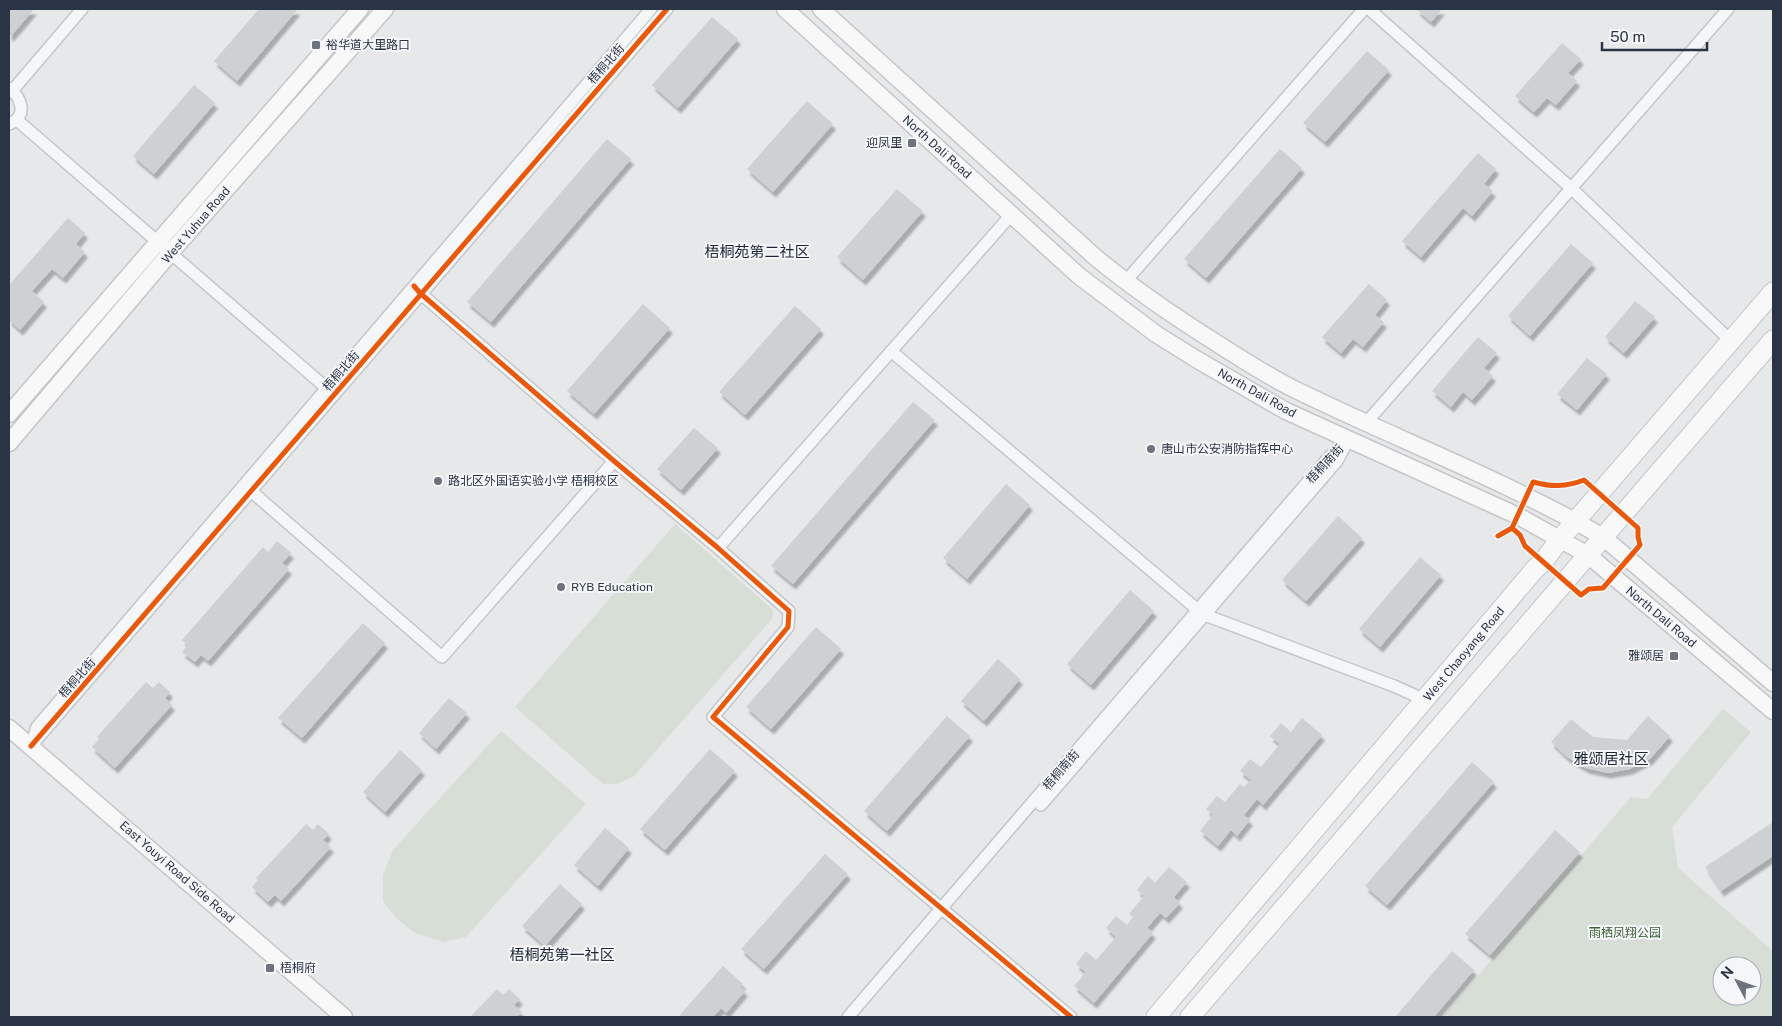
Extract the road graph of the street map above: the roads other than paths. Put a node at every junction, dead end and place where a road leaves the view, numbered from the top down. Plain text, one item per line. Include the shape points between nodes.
1 (82, 9) edge
2 (360, 9) edge
3 (386, 9) edge
4 (651, 9) edge
5 (667, 9) edge
6 (785, 9) edge
7 (821, 9) edge
8 (1364, 9) edge
9 (1369, 9) edge
10 (1728, 9) edge
11 (11, 90) edge
12 (13, 122) edge
13 (1571, 188) junction
14 (1011, 215) junction
15 (158, 242) junction
16 (171, 252) junction
17 (1125, 282) junction
18 (417, 289) junction
19 (1773, 292) edge
20 (1773, 340) edge
21 (1731, 341) junction
22 (891, 351) junction
23 (330, 391) junction
24 (9, 414) edge
25 (1366, 423) junction
26 (1348, 440) junction
27 (9, 443) edge
28 (614, 461) junction
29 (248, 487) junction
30 (1576, 521) junction
31 (1603, 537) junction
32 (1560, 539) junction
33 (718, 548) junction
34 (1588, 555) junction
35 (1201, 613) junction
36 (1772, 679) edge
37 (1425, 700) junction
38 (1773, 711) edge
39 (9, 728) edge
40 (31, 746) junction
41 (944, 911) junction
42 (344, 1017) edge
43 (848, 1017) edge
44 (857, 1017) edge
45 (1071, 1017) edge
46 (1156, 1017) edge
47 (1190, 1017) edge

1 - 11 street
2 - 15 main road, West Yuhua Road
3 - 16 main road, West Yuhua Road
4 - 18 street, 梧桐北街
5 - 18 street, 梧桐北街
6 - 14 main road, North Dali Road
7 - 17 main road, North Dali Road
8 - 17 street
9 - 13 street
10 - 13 street
11 - 12 street via 22,105 21,113
12 - 15 street
13 - 21 street
13 - 25 street
14 - 22 street
14 - 26 main road, North Dali Road via 1079,276 1156,334 1286,411
15 - 16 street
15 - 24 main road, West Yuhua Road
16 - 23 street
16 - 27 main road, West Yuhua Road
17 - 25 main road, North Dali Road via 1241,359 1294,390
18 - 23 street, 梧桐北街
18 - 28 street
19 - 21 main road, West Chaoyang Road
20 - 31 main road
21 - 30 main road, West Chaoyang Road
22 - 33 street
22 - 35 street
23 - 29 street, 梧桐北街
25 - 30 main road, North Dali Road
26 - 32 main road, North Dali Road via 1518,516
26 - 35 street, 梧桐南街 via 1329,457
28 - 29 street via 442,657
28 - 33 street
29 - 40 street, 梧桐北街
30 - 31 main road, North Dali Road
30 - 32 main road, West Chaoyang Road
31 - 34 main road
31 - 36 main road, North Dali Road
32 - 34 main road, North Dali Road
32 - 37 main road, West Chaoyang Road
33 - 41 street via 788,611 788,627 713,717
34 - 38 main road, North Dali Road
34 - 47 main road
35 - 37 street
35 - 41 street, 梧桐南街
37 - 46 main road, West Chaoyang Road
39 - 40 main road, East Youyi Road Side Road
40 - 42 main road, East Youyi Road Side Road
41 - 43 street, 梧桐南街
41 - 44 street, 梧桐南街
41 - 45 street

